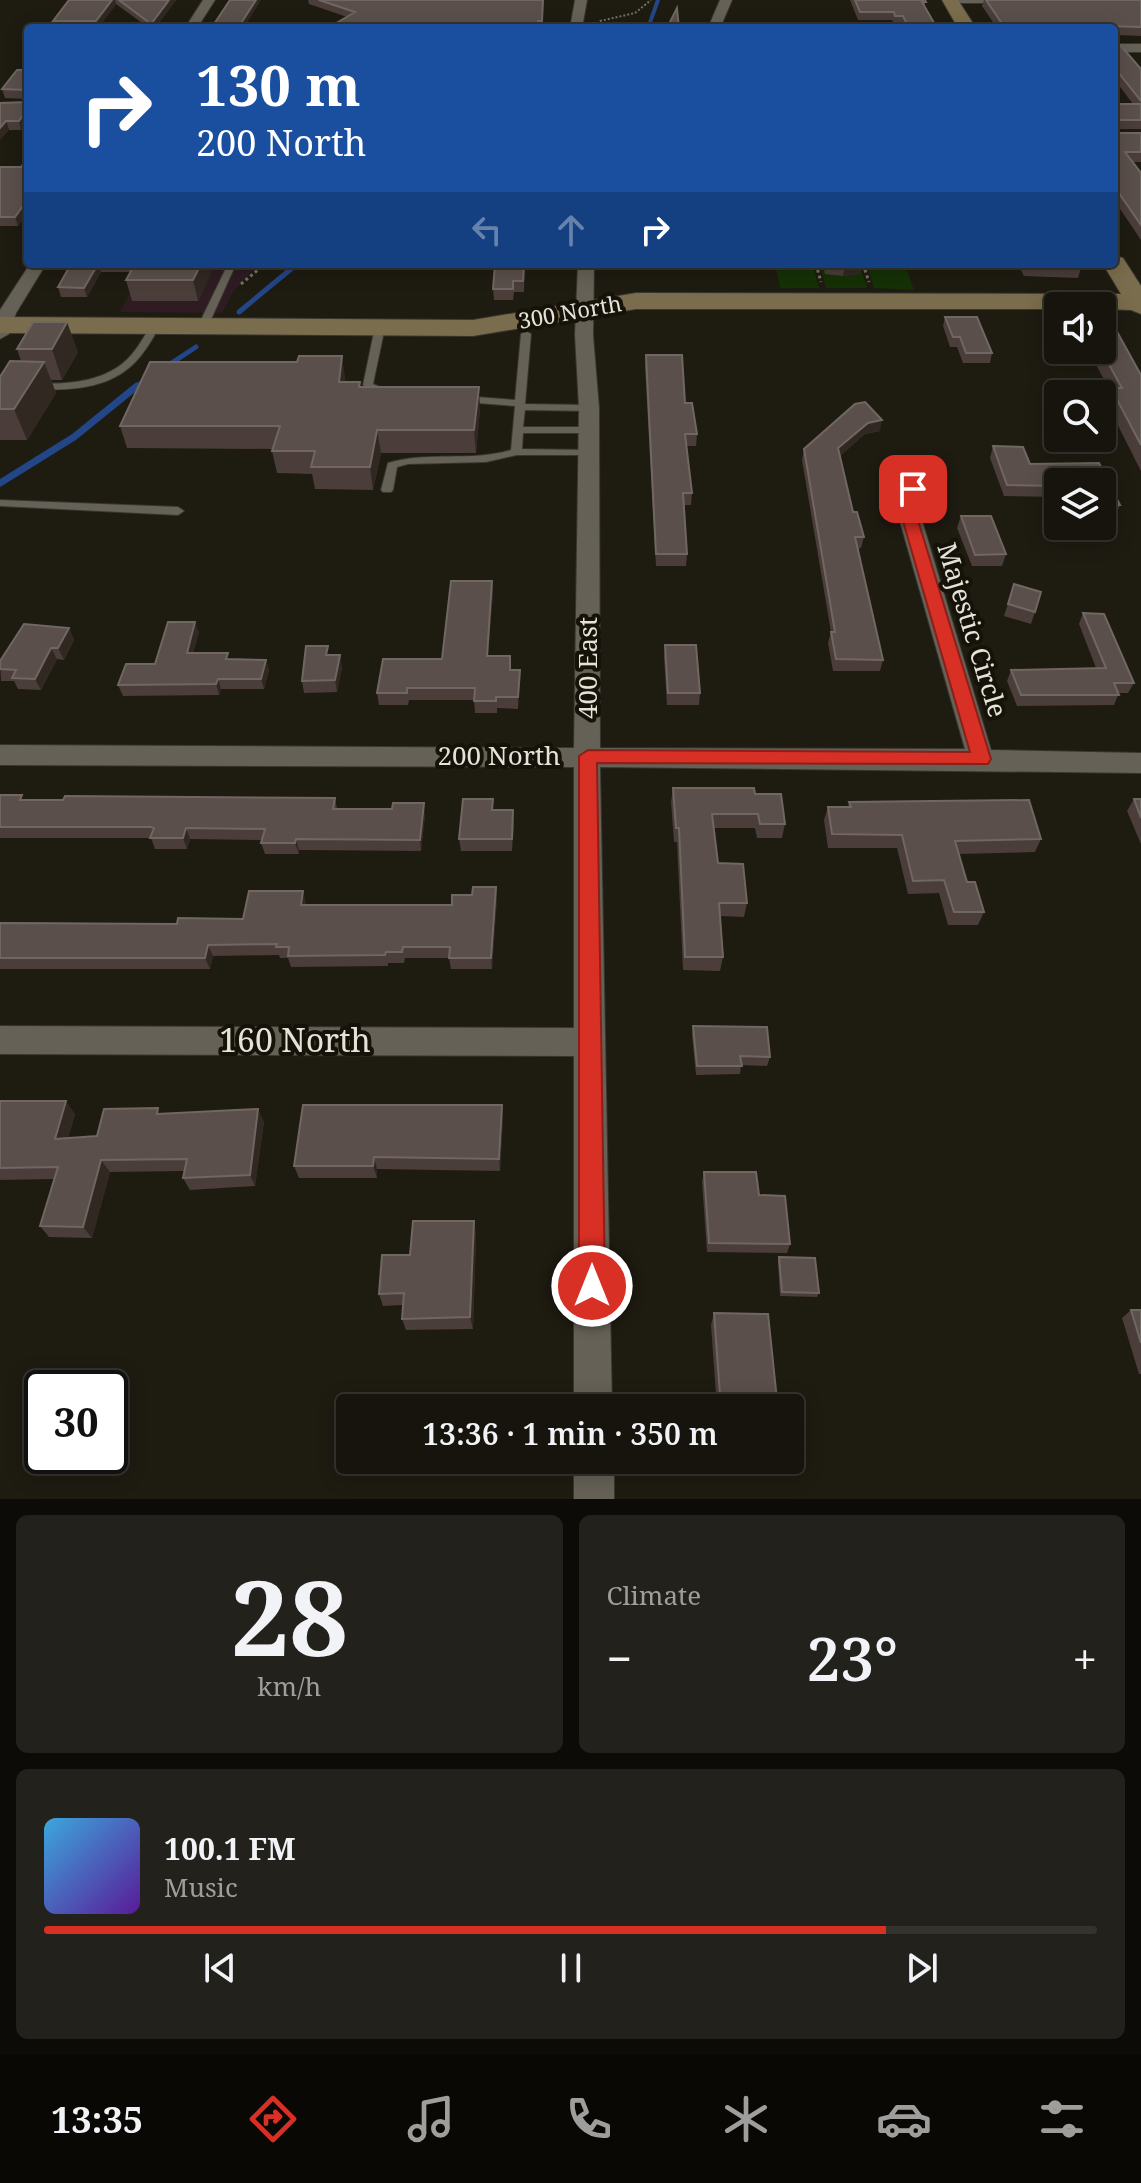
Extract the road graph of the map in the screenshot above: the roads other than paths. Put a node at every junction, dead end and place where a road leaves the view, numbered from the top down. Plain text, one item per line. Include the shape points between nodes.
1 (209, 0) edge
2 (581, 0) edge
3 (726, 0) edge
4 (950, 0) edge
5 (1036, 0) edge
6 (194, 24) edge
7 (577, 24) edge
8 (716, 24) edge
9 (965, 24) edge
10 (1118, 48) edge
11 (1141, 48) edge
12 (35, 268) edge
13 (230, 268) edge
14 (586, 268) edge
15 (1117, 268) edge
16 (1140, 303) edge
17 (584, 322) junction
18 (155, 326) junction
19 (203, 326) junction
20 (380, 327) junction
21 (1, 328) edge
22 (473, 328) junction
23 (526, 334) junction
24 (0, 385) edge
25 (397, 398) edge
26 (457, 399) edge
27 (520, 405) junction
28 (518, 430) junction
29 (589, 430) junction
30 (516, 452) junction
31 (920, 474) dead end
32 (387, 490) dead end
33 (0, 503) edge
34 (178, 511) dead end
35 (0, 755) edge
36 (588, 756) junction
37 (981, 759) junction
38 (1141, 763) edge
39 (0, 1040) edge
40 (590, 1042) junction
41 (593, 1394) edge
42 (594, 1474) edge
43 (594, 1499) edge

1 - 6 street
2 - 7 street
3 - 8 street
4 - 5 street
4 - 9 street
10 - 11 street
12 - 21 street
13 - 19 lane
14 - 17 street, 400 East
15 - 16 street
16 - 17 street, 300 North via 657,301 617,303
17 - 22 street, 300 North
17 - 23 street
17 - 29 street, 400 East
18 - 19 street, 300 North
18 - 21 street, 300 North
18 - 24 lane via 141,352 103,381
19 - 20 street, 300 North
20 - 22 street, 300 North
20 - 25 lane via 368,385
22 - 23 street
23 - 27 lane
26 - 27 lane
27 - 28 lane
27 - 29 lane
28 - 29 lane
28 - 30 lane
29 - 30 lane
29 - 36 street, 400 East
30 - 32 lane via 502,458 411,458 392,465
31 - 37 street, Majestic Circle via 906,504
33 - 34 lane
35 - 36 street, 200 North
36 - 37 street, 200 North
36 - 40 street, 400 East
37 - 38 street, 200 North
39 - 40 street, 160 North
40 - 41 street, 400 East
42 - 43 street

